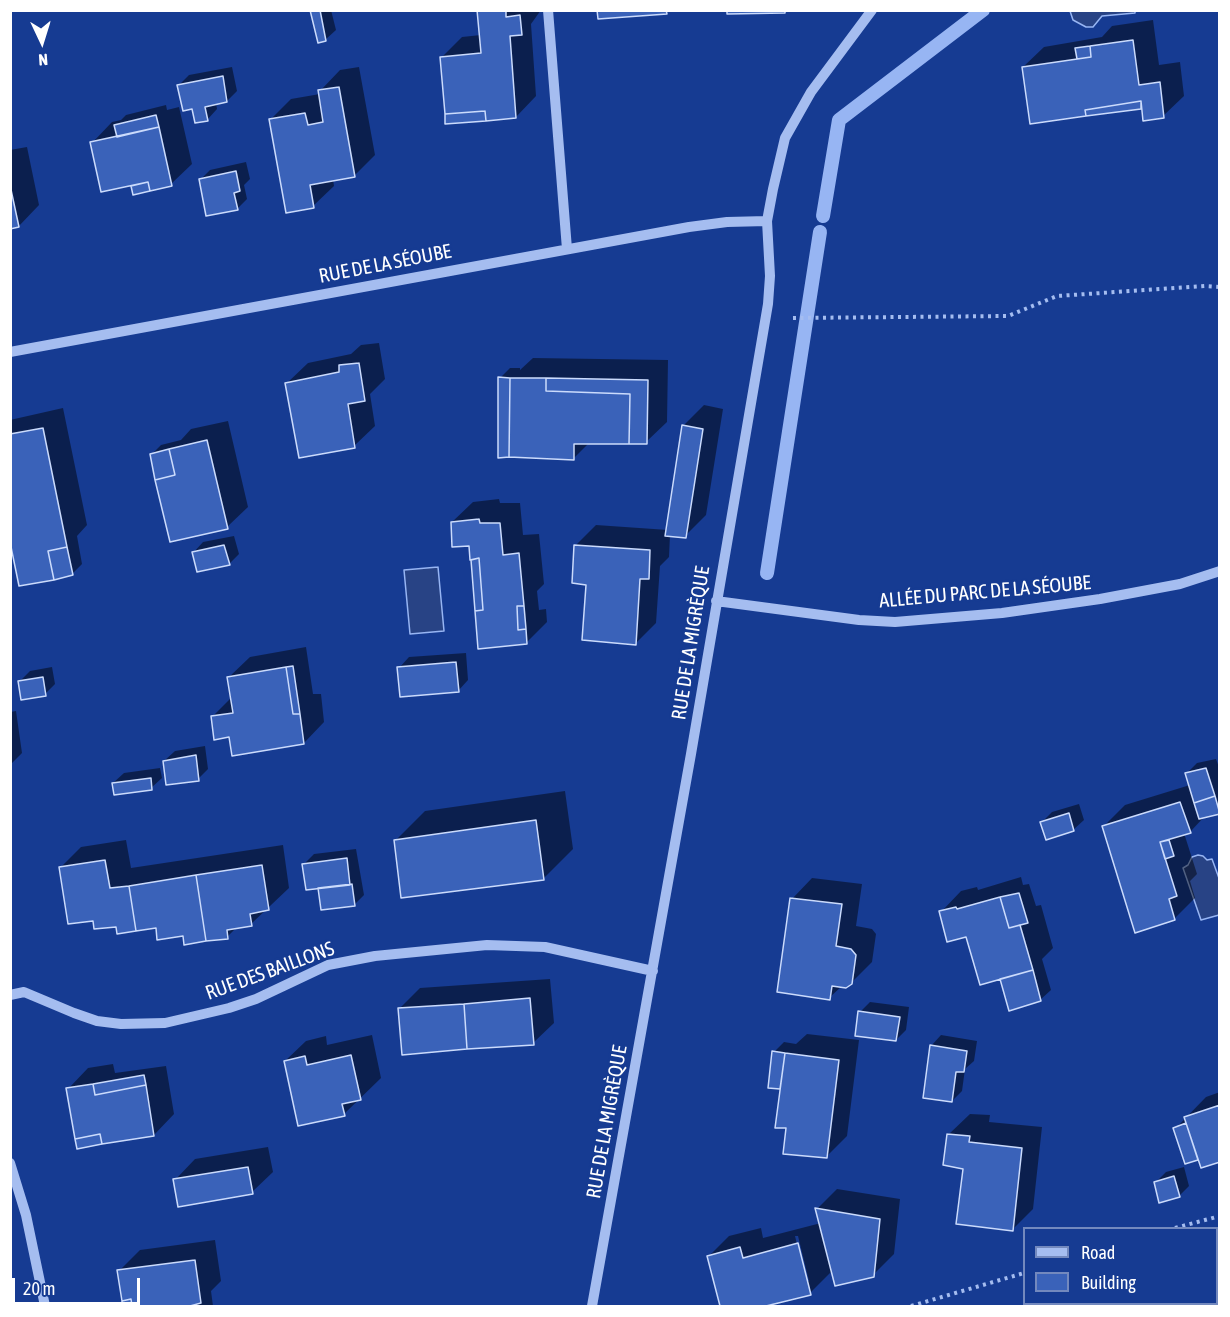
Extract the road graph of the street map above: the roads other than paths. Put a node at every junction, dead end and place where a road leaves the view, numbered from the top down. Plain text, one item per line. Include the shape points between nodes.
1 (548, 10) edge
2 (872, 10) edge
3 (767, 221) junction
4 (567, 249) junction
5 (10, 352) edge
6 (1220, 572) edge
7 (716, 601) junction
8 (653, 970) junction
9 (10, 995) edge
10 (10, 1163) edge
11 (45, 1306) edge
12 (592, 1306) edge

1 - 4 street
2 - 3 street, RUE DE LA MIGRÈQUE via 811,92 785,138
3 - 4 street, RUE DE LA SÉOUBE via 689,226
3 - 7 street, RUE DE LA MIGRÈQUE via 770,276 765,318
4 - 5 street, RUE DE LA SÉOUBE
6 - 7 street, ALLÉE DU PARC DE LA SÉOUBE via 1100,599 895,622
7 - 8 street, RUE DE LA MIGRÈQUE
8 - 9 street, RUE DES BAILLONS via 545,947 487,945 375,956 328,965 256,999 165,1023 97,1021 24,992
8 - 12 street, RUE DE LA MIGRÈQUE
10 - 11 street via 26,1215

